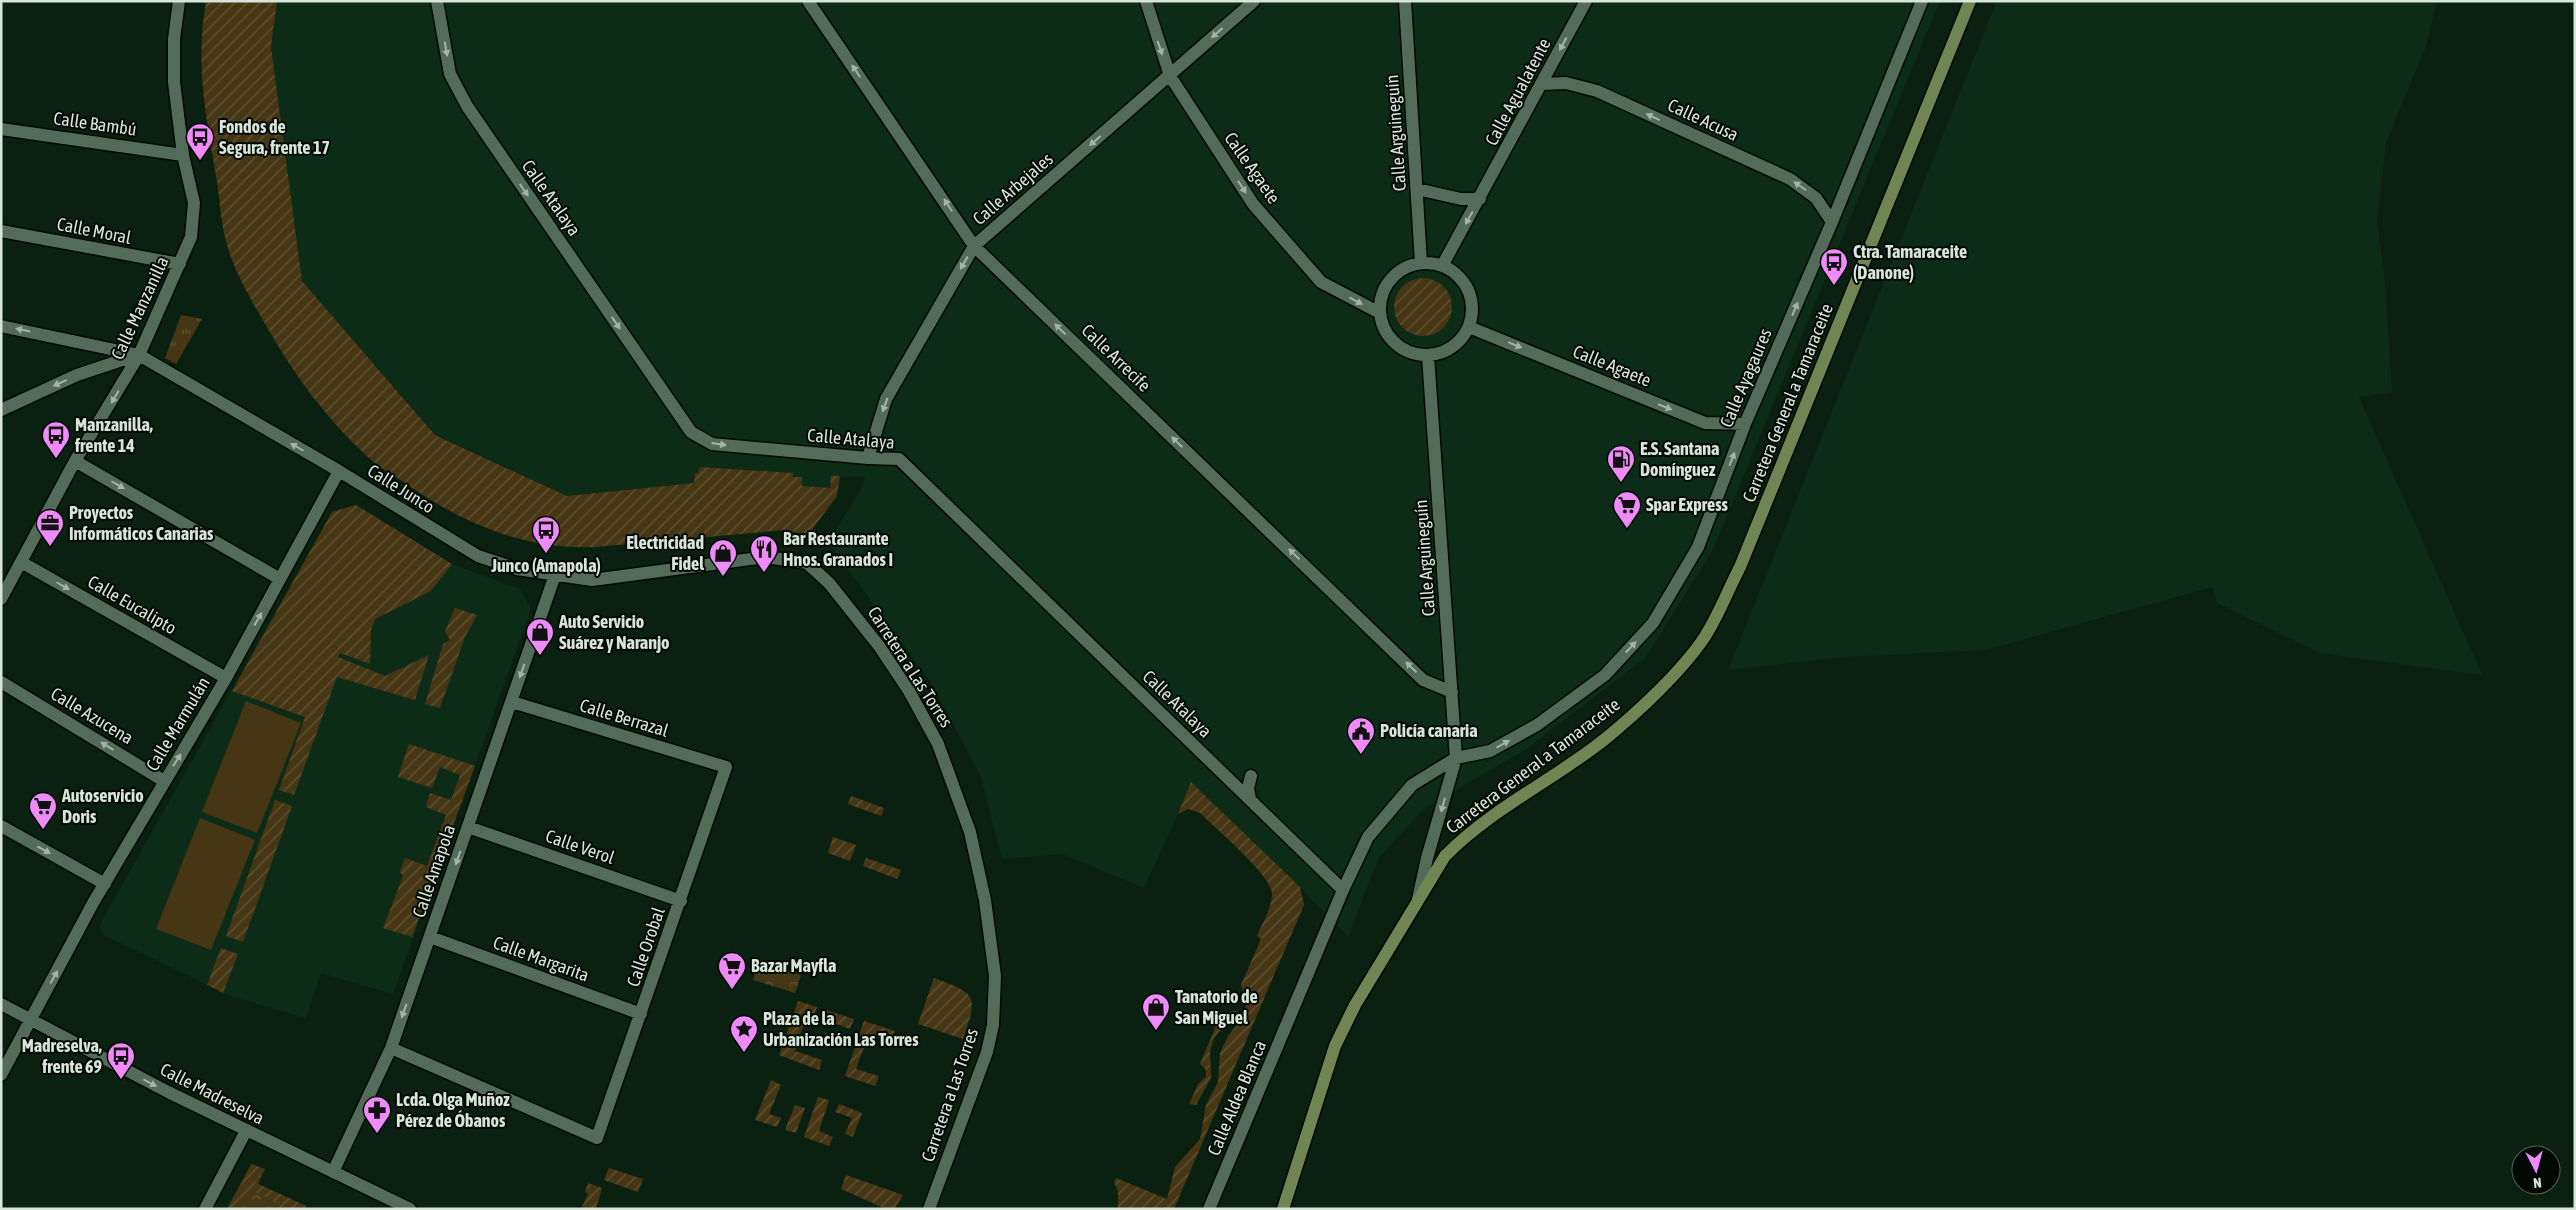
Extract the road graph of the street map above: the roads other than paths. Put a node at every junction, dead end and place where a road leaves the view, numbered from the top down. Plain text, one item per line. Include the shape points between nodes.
1 (179, 1) edge
2 (437, 1) edge
3 (808, 1) edge
4 (1146, 1) edge
5 (1254, 1) edge
6 (1404, 1) edge
7 (1586, 1) edge
8 (1922, 1) edge
9 (1970, 1) edge
10 (1170, 76) junction
11 (1542, 84) junction
12 (1, 129) edge
13 (183, 155) junction
14 (1417, 189) junction
15 (1480, 199) junction
16 (1832, 222) junction
17 (1, 231) edge
18 (974, 246) junction
19 (1421, 263) junction
20 (180, 264) junction
21 (1442, 266) junction
22 (1380, 313) junction
23 (1, 326) edge
24 (1469, 327) junction
25 (139, 355) junction
26 (1428, 356) junction
27 (1, 410) edge
28 (1745, 424) junction
29 (868, 458) junction
30 (75, 461) junction
31 (340, 471) junction
32 (21, 562) junction
33 (807, 563) joint
34 (555, 575) junction
35 (280, 578) junction
36 (1, 599) edge
37 (226, 678) junction
38 (1, 682) edge
39 (1452, 692) junction
40 (512, 702) junction
41 (1456, 758) junction
42 (726, 767) joint
43 (1251, 776) dead end
44 (164, 781) junction
45 (1250, 799) junction
46 (1, 826) edge
47 (468, 827) junction
48 (105, 884) junction
49 (1343, 890) junction
50 (1418, 899) junction
51 (681, 901) junction
52 (430, 937) junction
53 (1, 1004) edge
54 (641, 1014) junction
55 (30, 1020) junction
56 (391, 1048) junction
57 (1, 1075) edge
58 (246, 1131) junction
59 (333, 1172) junction
60 (205, 1209) edge
61 (410, 1209) edge
62 (929, 1209) edge
63 (1209, 1209) edge
64 (1283, 1209) edge

1 - 13 street, Calle Manzanilla via 174,39 174,82
2 -> 29 street, Calle Atalaya via 450,74 467,106 691,432 712,444
18 -> 3 street, Calle Arrecife
4 -> 10 street, Calle Agaete
5 -> 10 street, Calle Arbejales
6 - 14 street, Calle Arguineguín
7 -> 11 street, Calle Agualatente
8 - 16 street, Calle Ayagaures
9 - 50 main road, Carretera General a Tamaraceite via 1740,567 1704,638 1659,690 1604,739 1461,839 1445,856
10 -> 18 street, Calle Arbejales
10 -> 22 street, Calle Agaete via 1253,204 1321,282
11 - 15 street, Calle Agualatente
16 -> 11 street, Calle Acusa via 1816,198 1790,179 1597,91 1566,83
12 - 13 street, Calle Bambú
13 - 20 street, Calle Manzanilla via 194,202 191,237
14 - 15 street via 1461,199
14 - 19 street, Calle Arguineguín
15 -> 21 street, Calle Agualatente
28 -> 16 street, Calle Ayagaures
17 - 20 street, Calle Moral
18 -> 29 street, Calle Arbejales via 886,400
39 -> 18 street, Calle Arrecife via 1423,680
19 - 21 street
19 - 22 street via 1395,274 1386,286
20 - 25 street, Calle Manzanilla
21 - 24 street via 1465,284 1473,312
22 - 26 street via 1390,339 1414,354
25 -> 23 street, Calle Junco
24 - 26 street via 1453,348
24 -> 28 street, Calle Agaete via 1705,423
25 -> 27 street via 77,375
25 -> 30 street, Calle Manzanilla
31 -> 25 street, Calle Junco
26 - 39 street, Calle Arguineguín
41 -> 28 street, Calle Ayagaures via 1490,751 1537,725 1605,675 1653,623 1698,546
29 - 45 street, Calle Atalaya via 899,458
30 - 32 street, Calle Manzanilla
30 -> 35 street
31 - 34 street, Calle Junco via 478,556 517,569
31 - 35 street, Calle Marmulán
32 - 36 street, Calle Manzanilla
32 -> 37 street, Calle Eucalipto
33 - 34 street, Calle Junco via 766,558 592,580
33 - 62 street, Carretera a Las Torres via 829,583 879,646 938,744 970,832 985,900 995,976 993,1025 987,1052
34 -> 40 street, Calle Amapola
37 -> 35 street, Calle Marmulán
44 -> 37 street, Calle Marmulán
44 -> 38 street, Calle Azucena
39 - 41 street, Calle Arguineguín
40 - 42 street, Calle Berrazal
40 - 47 street, Calle Amapola
41 - 49 street, Calle Ayagaures via 1412,786 1368,837
41 -> 50 street, Calle Arguineguín
42 - 51 street, Calle Orobal
43 - 45 street
44 - 48 street, Calle Marmulán
45 - 49 street, Calle Atalaya
46 -> 48 street
47 - 51 street, Calle Verol
47 -> 52 street, Calle Amapola
55 -> 48 street, Calle Marmulán
49 - 63 street, Calle Aldea Blanca
50 - 64 main road, Carretera General a Tamaraceite via 1355,1005 1335,1046
51 - 54 street, Calle Orobal
52 - 54 street, Calle Margarita
52 -> 56 street, Calle Amapola
53 - 55 street, Calle Madreselva
54 - 56 street, Calle Orobal via 597,1138
55 - 57 street, Calle Marmulán
55 -> 58 street, Calle Madreselva
56 - 59 street, Calle Amapola
58 - 59 street, Calle Madreselva
58 - 60 street
59 - 61 street, Calle Madreselva

